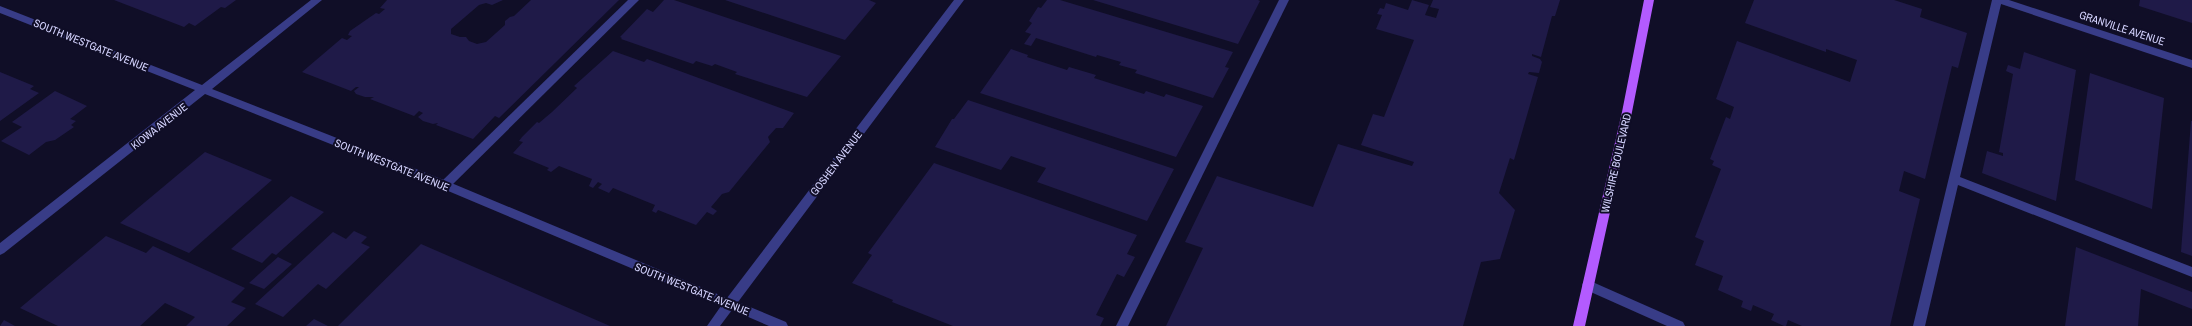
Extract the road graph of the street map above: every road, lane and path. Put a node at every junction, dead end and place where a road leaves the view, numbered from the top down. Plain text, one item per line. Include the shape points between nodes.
1 (317, 0) edge
2 (634, 0) edge
3 (959, 0) edge
4 (1284, 0) edge
5 (1649, 0) edge
6 (1997, 0) edge
7 (0, 9) edge
8 (2192, 64) edge
9 (204, 90) junction
10 (1954, 180) junction
11 (445, 185) junction
12 (0, 250) edge
13 (2192, 272) edge
14 (1588, 285) junction
15 (730, 304) junction
16 (713, 326) edge
17 (782, 326) edge
18 (1122, 326) edge
19 (1579, 326) edge
20 (1679, 326) edge
21 (1919, 326) edge

1 - 9 street, KIOWA AVENUE
2 - 11 street
3 - 15 street, GOSHEN AVENUE
4 - 18 street
5 - 14 main road, WILSHIRE BOULEVARD
6 - 8 street, GRANVILLE AVENUE
6 - 10 street
7 - 9 street, SOUTH WESTGATE AVENUE
9 - 11 street, SOUTH WESTGATE AVENUE
9 - 12 street, KIOWA AVENUE
10 - 13 street
10 - 21 street
11 - 15 street, SOUTH WESTGATE AVENUE
14 - 19 main road, WILSHIRE BOULEVARD
14 - 20 street
15 - 16 street, GOSHEN AVENUE
15 - 17 street, SOUTH WESTGATE AVENUE

